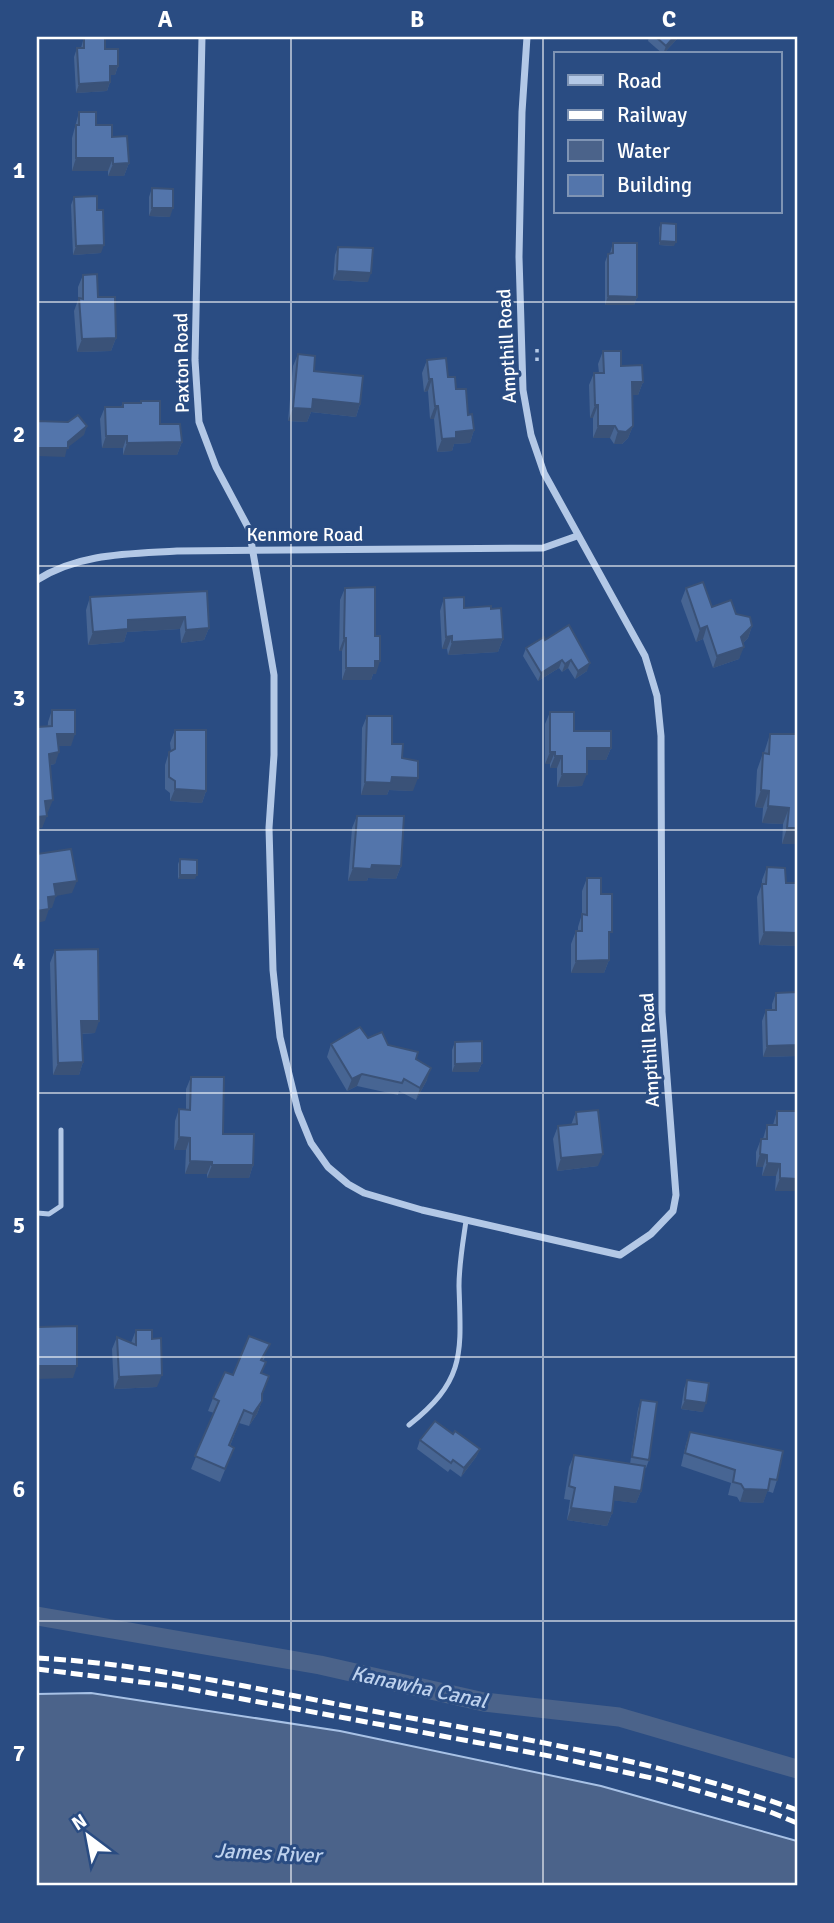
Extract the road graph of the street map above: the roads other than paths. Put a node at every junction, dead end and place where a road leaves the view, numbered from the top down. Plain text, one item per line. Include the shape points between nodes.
1 (202, 37) edge
2 (527, 37) edge
3 (577, 536) junction
4 (253, 551) junction
5 (37, 580) edge
6 (274, 675) joint
7 (61, 1130) dead end
8 (37, 1213) edge
9 (466, 1221) junction
10 (409, 1425) dead end

1 - 4 street, Paxton Road via 195,360 199,422 216,467 249,529
2 - 3 street, Ampthill Road via 519,257 523,390 544,473
3 - 4 street, Kenmore Road via 543,548
3 - 9 street, Ampthill Road via 645,656 657,695 662,1012 676,1195 673,1211 651,1234 620,1255
4 - 5 street, Kenmore Road via 119,554 76,562
4 - 6 street, Paxton Road
6 - 9 street, Ampthill Road via 269,828 273,970 280,1037 298,1111 311,1143 348,1184 386,1202
7 - 8 lane via 61,1206 49,1214
9 - 10 lane via 454,1374 442,1395

